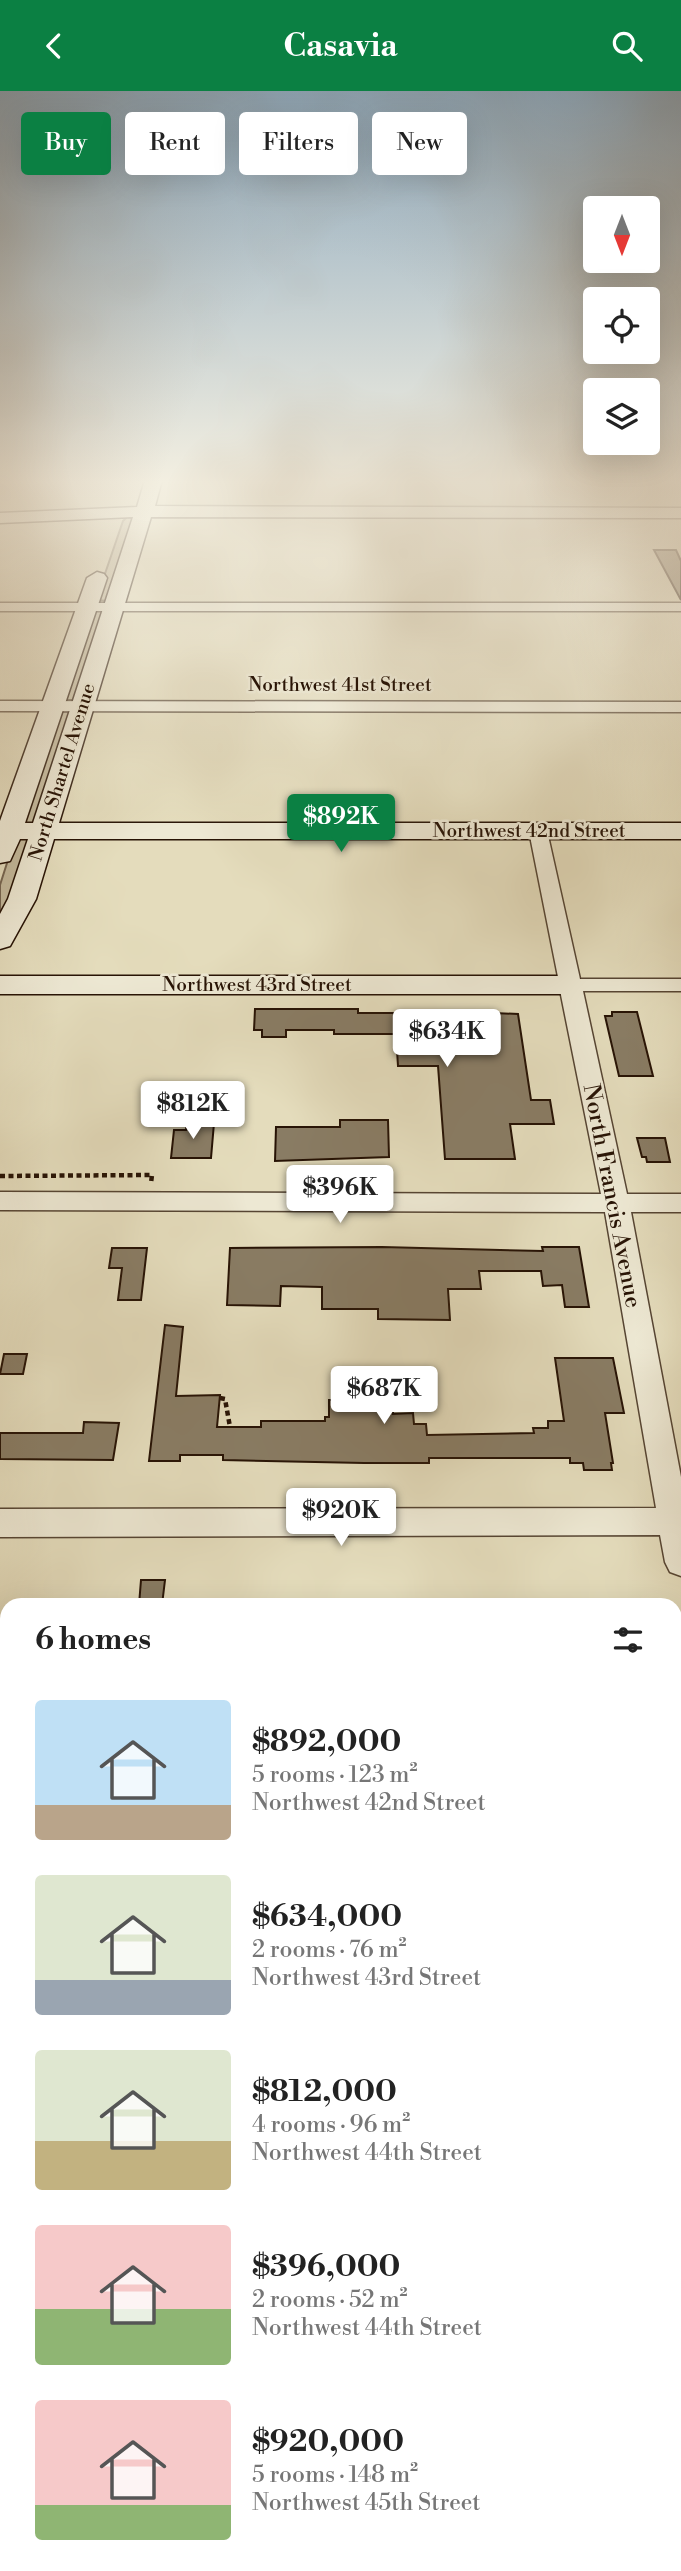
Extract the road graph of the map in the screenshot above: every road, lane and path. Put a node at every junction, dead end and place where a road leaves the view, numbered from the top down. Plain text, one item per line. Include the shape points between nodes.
1 (91, 596) edge
2 (118, 596) edge
3 (0, 607) edge
4 (87, 607) junction
5 (114, 607) junction
6 (681, 607) edge
7 (0, 706) edge
8 (51, 706) junction
9 (83, 706) junction
10 (681, 707) edge
11 (5, 831) edge
12 (44, 831) junction
13 (538, 831) junction
14 (681, 831) edge
15 (0, 857) edge
16 (0, 940) edge
17 (0, 985) edge
18 (568, 985) junction
19 (681, 985) edge
20 (0, 1201) edge
21 (616, 1203) junction
22 (681, 1203) edge
23 (220, 1398) dead end
24 (230, 1427) dead end
25 (677, 1521) edge
26 (0, 1523) edge
27 (681, 1562) edge

1 - 4 street, North Shartel Avenue
2 - 5 street, North Shartel Avenue
3 - 4 street
4 - 5 street
4 - 8 street, North Shartel Avenue
5 - 6 street
5 - 9 street, North Shartel Avenue
7 - 8 street, Northwest 41st Street
8 - 9 street, Northwest 41st Street
8 - 11 street, North Shartel Avenue
9 - 10 street, Northwest 41st Street
9 - 12 street, North Shartel Avenue
11 - 12 street, Northwest 42nd Street
11 - 15 street, North Shartel Avenue
12 - 13 street, Northwest 42nd Street
12 - 16 street, North Shartel Avenue via 22,899
13 - 14 street, Northwest 42nd Street
13 - 18 street, North Francis Avenue
17 - 18 street, Northwest 43rd Street
18 - 19 street, Northwest 43rd Street
18 - 21 street, North Francis Avenue
20 - 21 street
21 - 22 street
21 - 25 street, North Francis Avenue
23 - 24 path via 225,1399
25 - 26 street
25 - 27 street, North Francis Avenue

